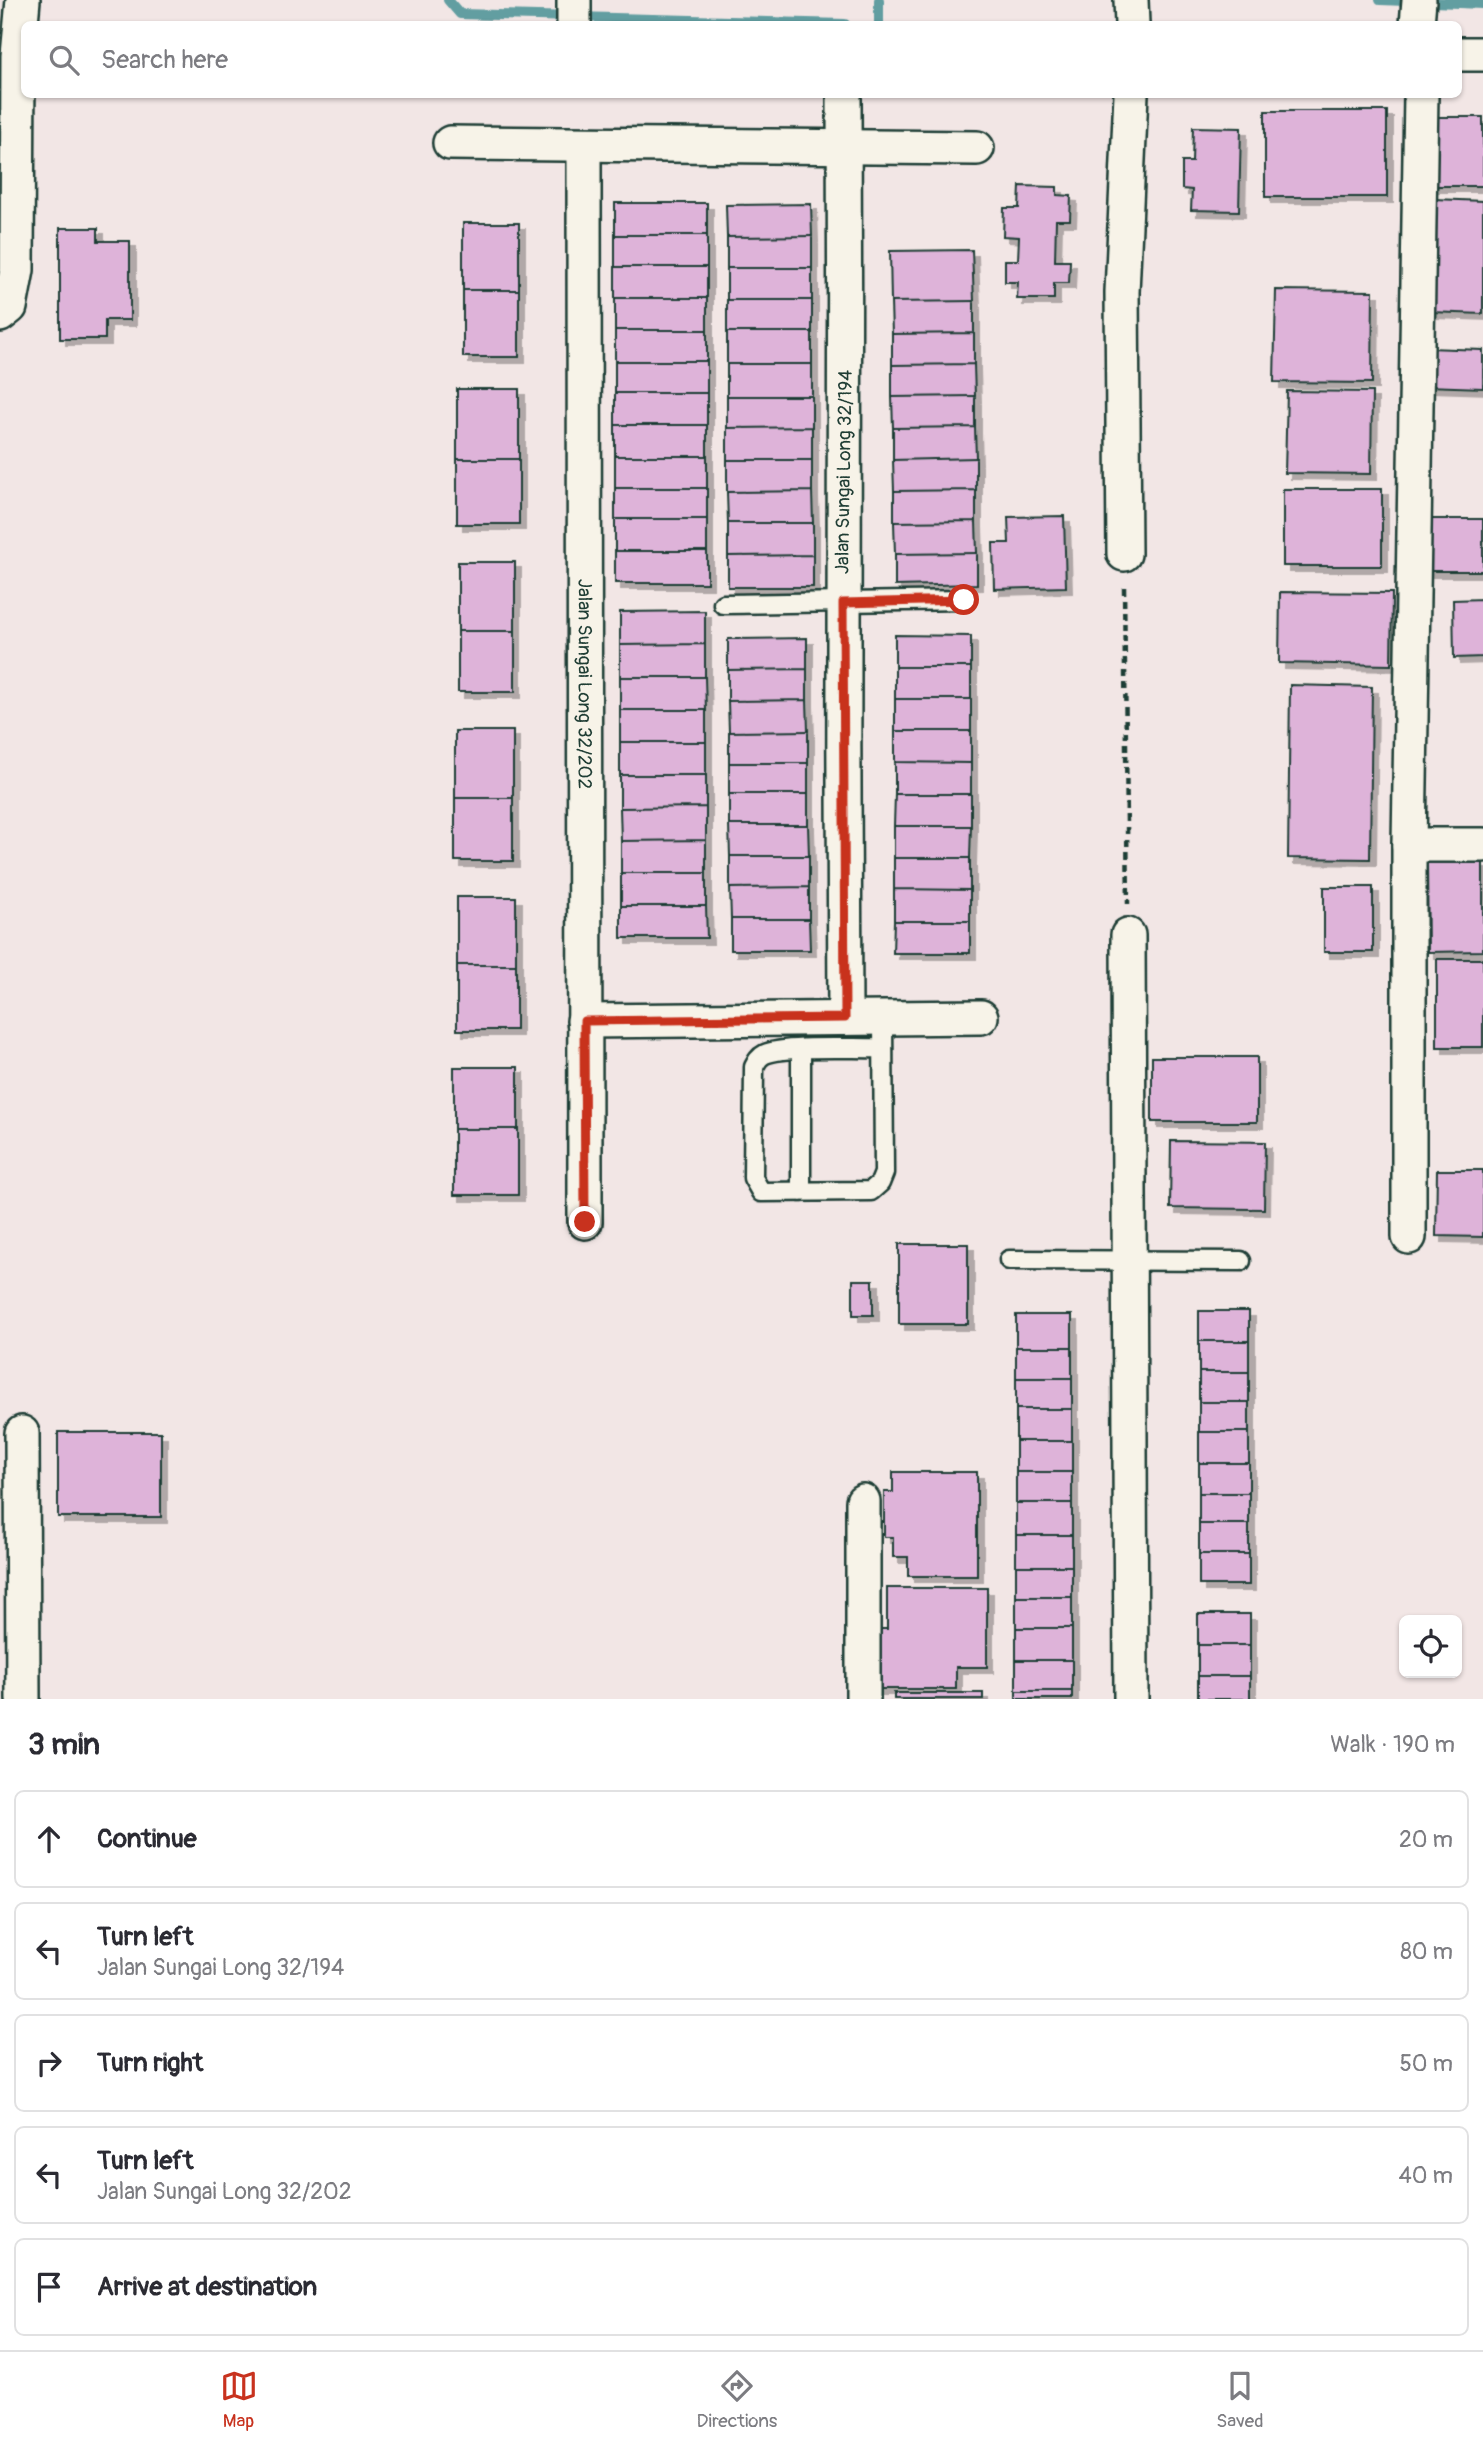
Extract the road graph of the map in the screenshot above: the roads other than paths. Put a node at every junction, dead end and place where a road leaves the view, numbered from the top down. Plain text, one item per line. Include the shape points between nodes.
1 (1131, 0) edge
2 (23, 5) edge
3 (1132, 21) edge
4 (1462, 54) edge
5 (1483, 54) edge
6 (14, 56) edge
7 (844, 98) edge
8 (1131, 98) edge
9 (1421, 98) edge
10 (450, 144) dead end
11 (584, 145) junction
12 (844, 147) junction
13 (977, 148) dead end
14 (0, 315) edge
15 (1124, 554) road end
16 (964, 600) dead end
17 (843, 603) junction
18 (723, 604) dead end
19 (1409, 845) junction
20 (1483, 845) edge
21 (1128, 935) road end
22 (981, 1017) dead end
23 (845, 1018) junction
24 (584, 1021) junction
25 (882, 1033) junction
26 (801, 1049) junction
27 (801, 1192) junction
28 (585, 1222) dead end
29 (1409, 1237) dead end
30 (1009, 1260) dead end
31 (1131, 1260) junction
32 (1241, 1261) dead end
33 (22, 1433) dead end
34 (863, 1501) dead end
35 (23, 1699) edge
36 (863, 1699) edge
37 (1131, 1699) edge

1 - 3 street
2 - 6 street
4 - 5 street
6 - 14 street via 17,271 10,307
7 - 12 street, Jalan Sungai Long 32/194
8 - 15 street via 1122,292
9 - 19 street
10 - 11 street
11 - 12 street
11 - 24 street, Jalan Sungai Long 32/202
12 - 13 street
12 - 17 street, Jalan Sungai Long 32/194
16 - 17 lane
17 - 18 lane
17 - 23 street, Jalan Sungai Long 32/194
19 - 20 street
19 - 29 street
21 - 31 street
22 - 25 street
23 - 24 street
23 - 25 street
24 - 28 street, Jalan Sungai Long 32/202
25 - 26 lane
25 - 27 lane via 884,1173 880,1183 871,1191
26 - 27 lane
26 - 27 lane via 766,1053 754,1066 753,1178 761,1192
30 - 31 lane
31 - 32 lane
31 - 37 street
33 - 35 street
34 - 36 street

